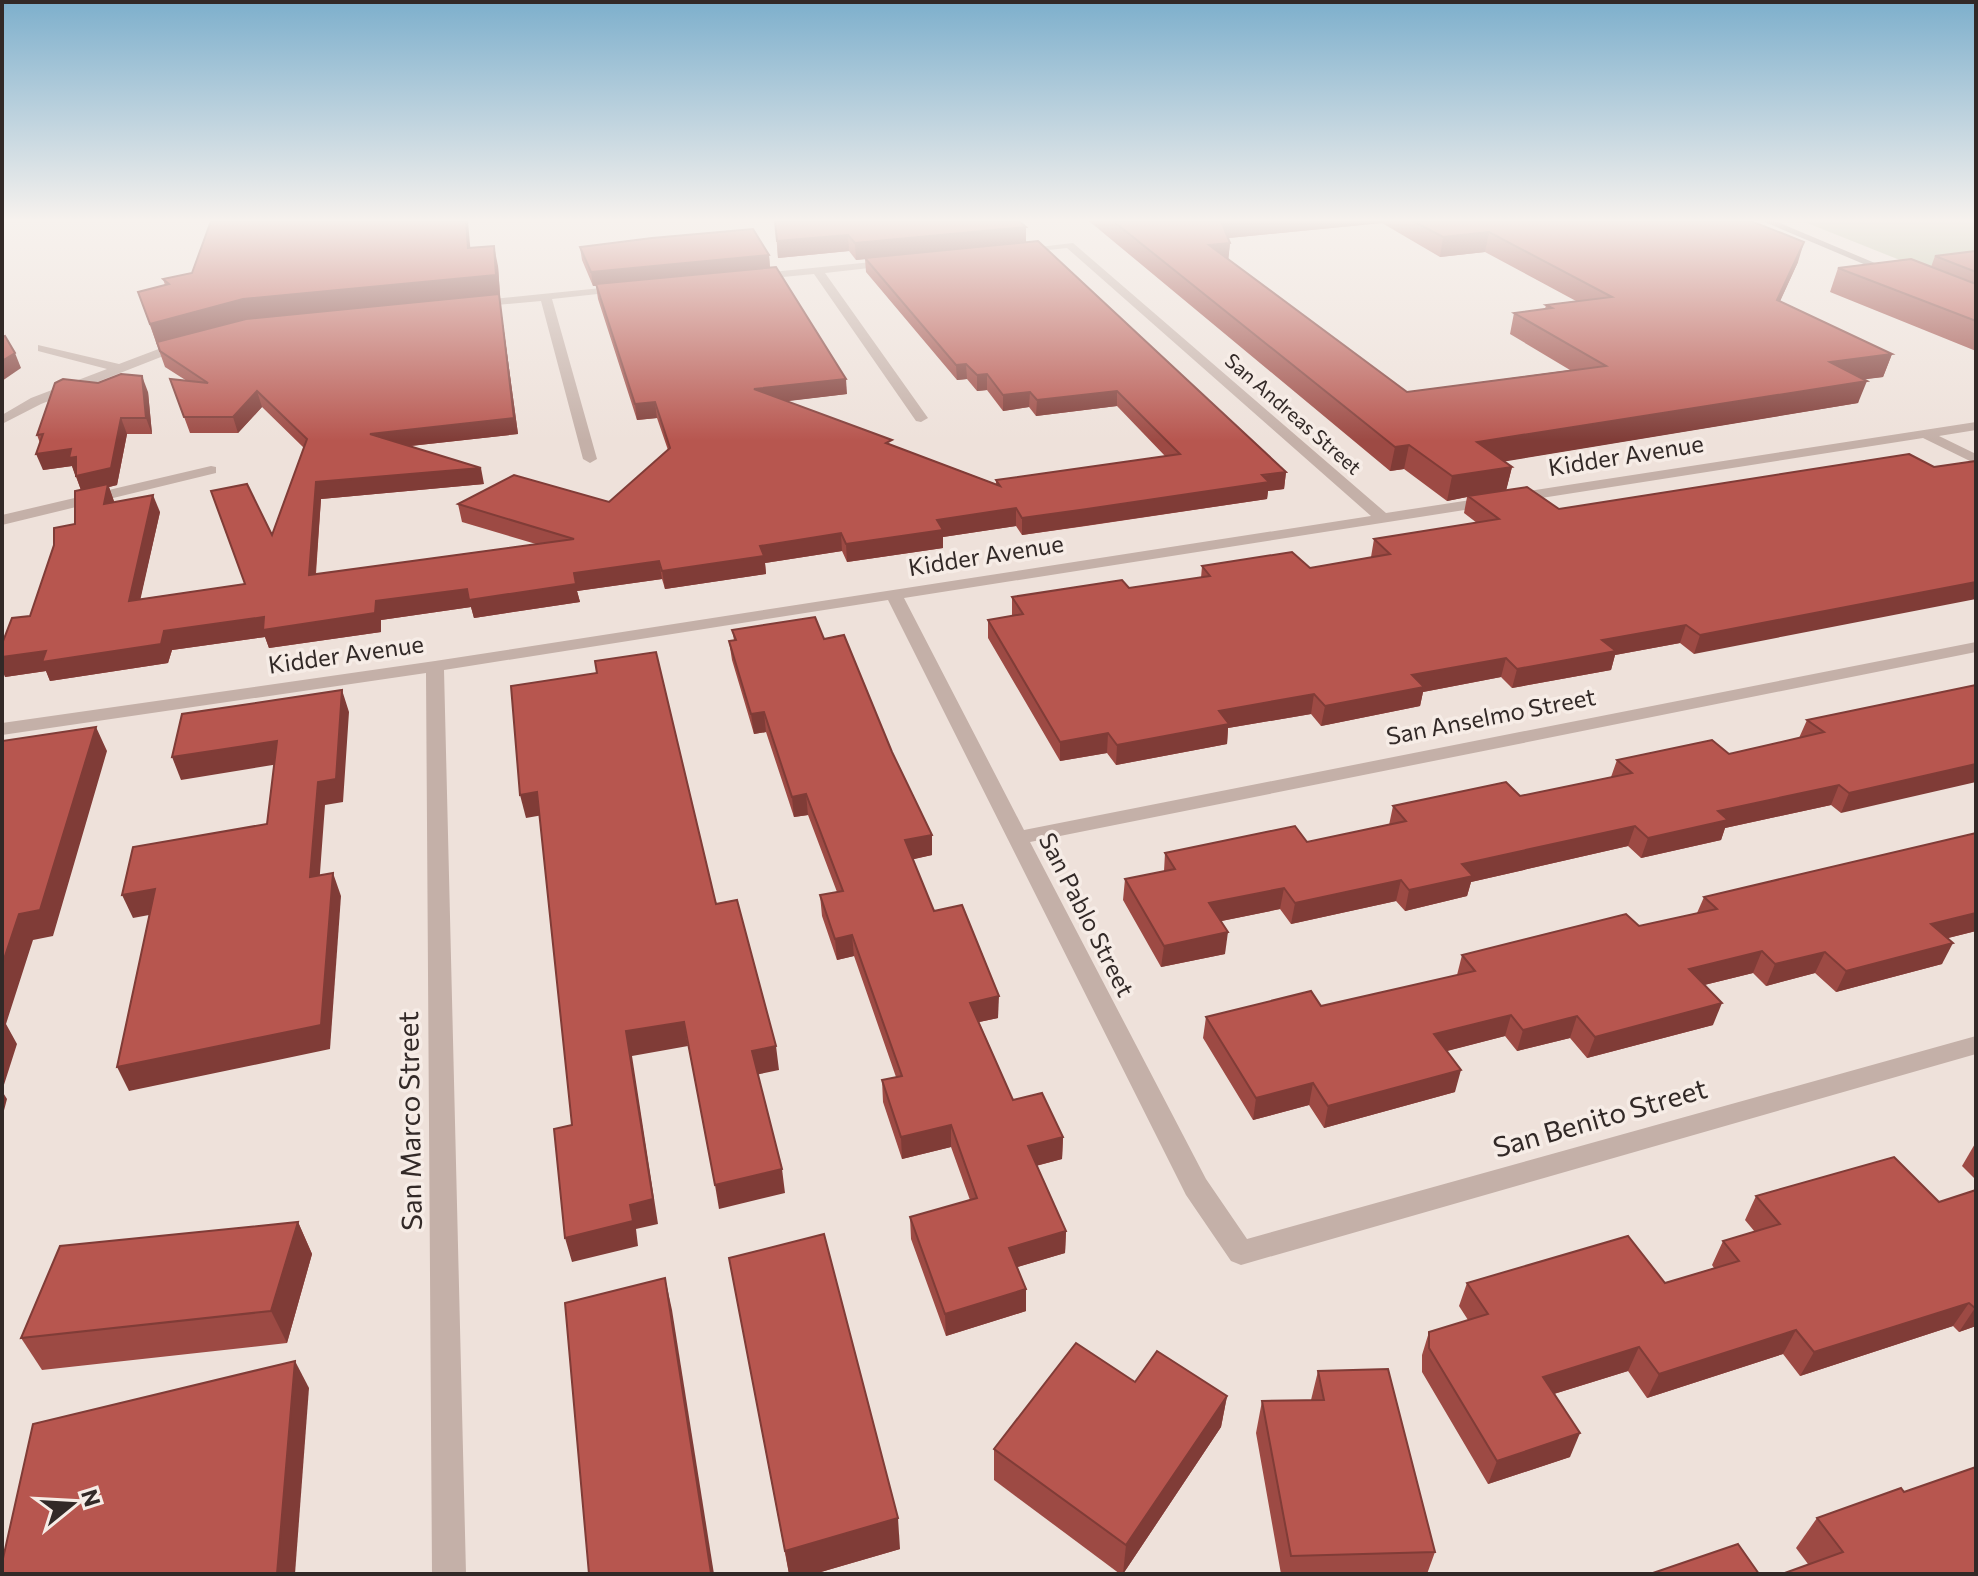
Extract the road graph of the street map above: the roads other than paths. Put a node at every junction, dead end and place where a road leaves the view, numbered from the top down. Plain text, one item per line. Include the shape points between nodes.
1 (570, 295) edge
2 (834, 295) edge
3 (1126, 295) edge
4 (546, 297) junction
5 (468, 305) edge
6 (202, 338) edge
7 (42, 348) dead end
8 (118, 368) junction
9 (921, 418) dead end
10 (2, 420) edge
11 (1976, 426) edge
12 (1925, 434) junction
13 (590, 459) dead end
14 (1976, 460) edge
15 (211, 470) dead end
16 (1381, 517) junction
17 (2, 520) edge
18 (894, 595) junction
19 (1976, 647) edge
20 (435, 666) junction
21 (2, 729) edge
22 (1017, 838) junction
23 (1976, 1045) edge
24 (1241, 1253) joint
25 (449, 1574) edge

1 - 4 street
2 - 9 street
3 - 16 street, San Andreas Street
4 - 5 street
4 - 13 street
6 - 8 street
7 - 8 street
8 - 10 street
11 - 12 street, Kidder Avenue
12 - 14 street
12 - 16 street, Kidder Avenue
15 - 17 street
16 - 18 street, Kidder Avenue
18 - 20 street, Kidder Avenue
18 - 22 street, San Pablo Street
19 - 22 street, San Anselmo Street
20 - 21 street, Kidder Avenue
20 - 25 street, San Marco Street
22 - 24 street, San Pablo Street via 1196,1187
23 - 24 street, San Benito Street

